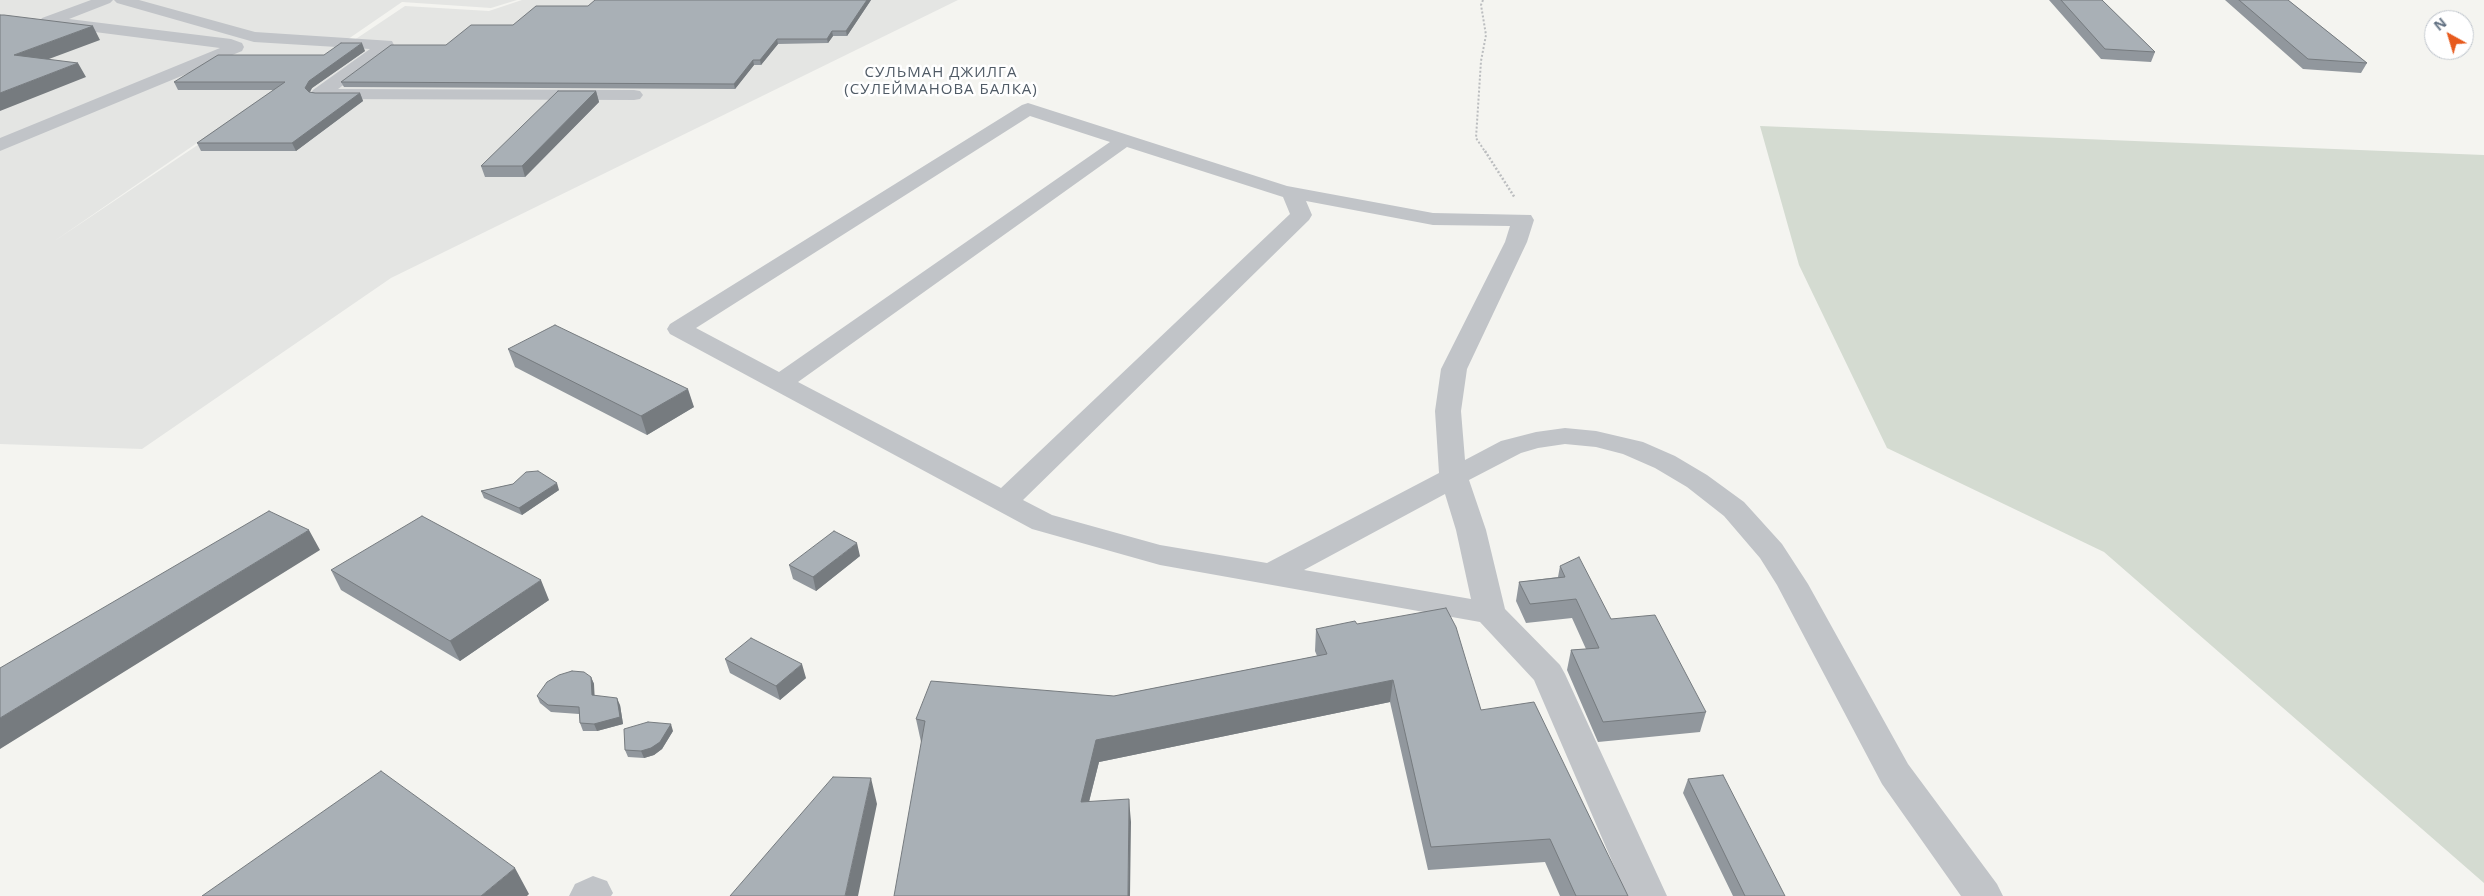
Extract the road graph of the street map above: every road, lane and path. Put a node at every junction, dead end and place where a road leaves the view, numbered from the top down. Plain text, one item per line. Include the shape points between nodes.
1 (105, 0) edge
2 (122, 0) edge
3 (1483, 0) edge
4 (79, 10) junction
5 (33, 18) edge
6 (634, 95) dead end
7 (1125, 140) junction
8 (0, 145) edge
9 (1292, 193) junction
10 (1523, 220) junction
11 (780, 383) junction
12 (1454, 477) junction
13 (1004, 502) junction
14 (1270, 575) junction
15 (1490, 613) junction
16 (1647, 896) edge
17 (1982, 896) edge

1 - 4 lane
2 - 6 lane via 254,37 386,45 320,94
3 - 10 path via 1480,5 1486,35 1476,138 1516,201
4 - 5 lane
4 - 8 lane via 48,21 236,47
7 - 9 lane
7 - 11 lane
7 - 11 lane via 1028,109 679,329
9 - 10 lane via 1433,219
9 - 13 lane via 1301,215
10 - 12 lane via 1516,242 1454,370 1448,410
11 - 13 lane
12 - 14 lane
12 - 15 lane via 1471,530
12 - 17 lane via 1511,447 1528,442 1565,436 1596,438 1633,448 1666,462 1734,508 1770,551 1792,584 1895,774
13 - 14 lane via 1042,522 1160,555
14 - 15 lane
15 - 16 lane via 1548,674

